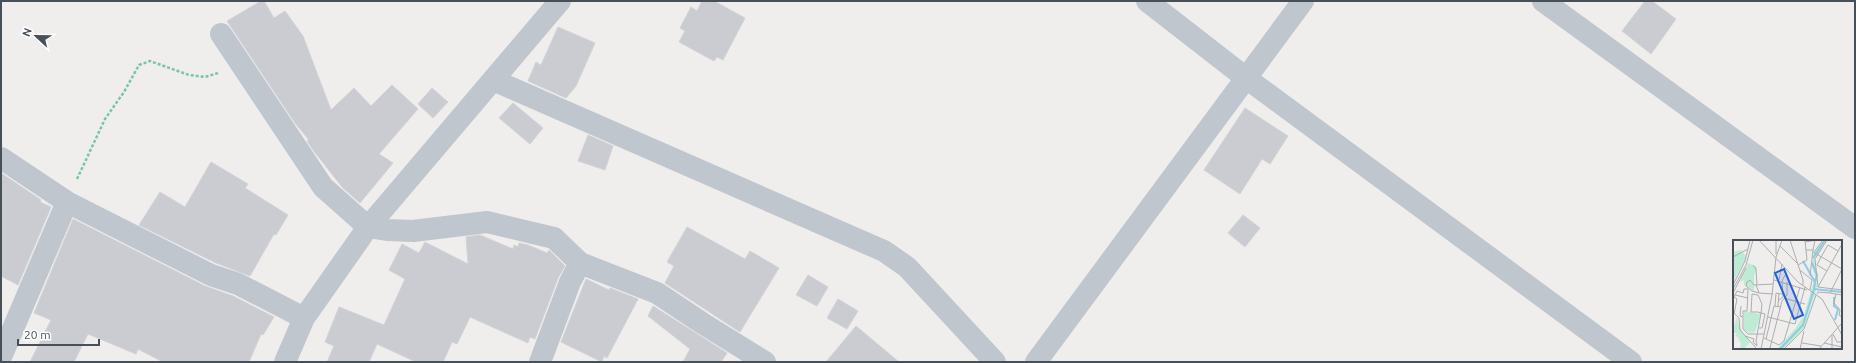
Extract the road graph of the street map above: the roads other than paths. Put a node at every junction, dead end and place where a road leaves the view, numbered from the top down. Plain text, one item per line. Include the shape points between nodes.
1 (560, 1) edge
2 (1148, 1) edge
3 (1303, 1) edge
4 (1543, 1) edge
5 (221, 34) dead end
6 (1246, 78) junction
7 (493, 80) junction
8 (1, 158) edge
9 (67, 202) junction
10 (368, 227) junction
11 (1855, 228) edge
12 (580, 263) junction
13 (304, 318) junction
14 (1, 357) edge
15 (285, 362) edge
16 (540, 362) edge
17 (765, 362) edge
18 (995, 362) edge
19 (1036, 362) edge
20 (1630, 362) edge

1 - 7 street
2 - 6 street
3 - 6 street
4 - 11 street
5 - 10 street via 323,187
6 - 19 street
6 - 20 street
7 - 10 street
7 - 18 street via 884,251 907,267
8 - 9 street
9 - 13 street via 211,275 238,284
9 - 14 street
10 - 12 street via 413,231 488,222 554,238
10 - 13 street
12 - 16 street via 570,282
12 - 17 street via 657,292 702,324
13 - 15 street

